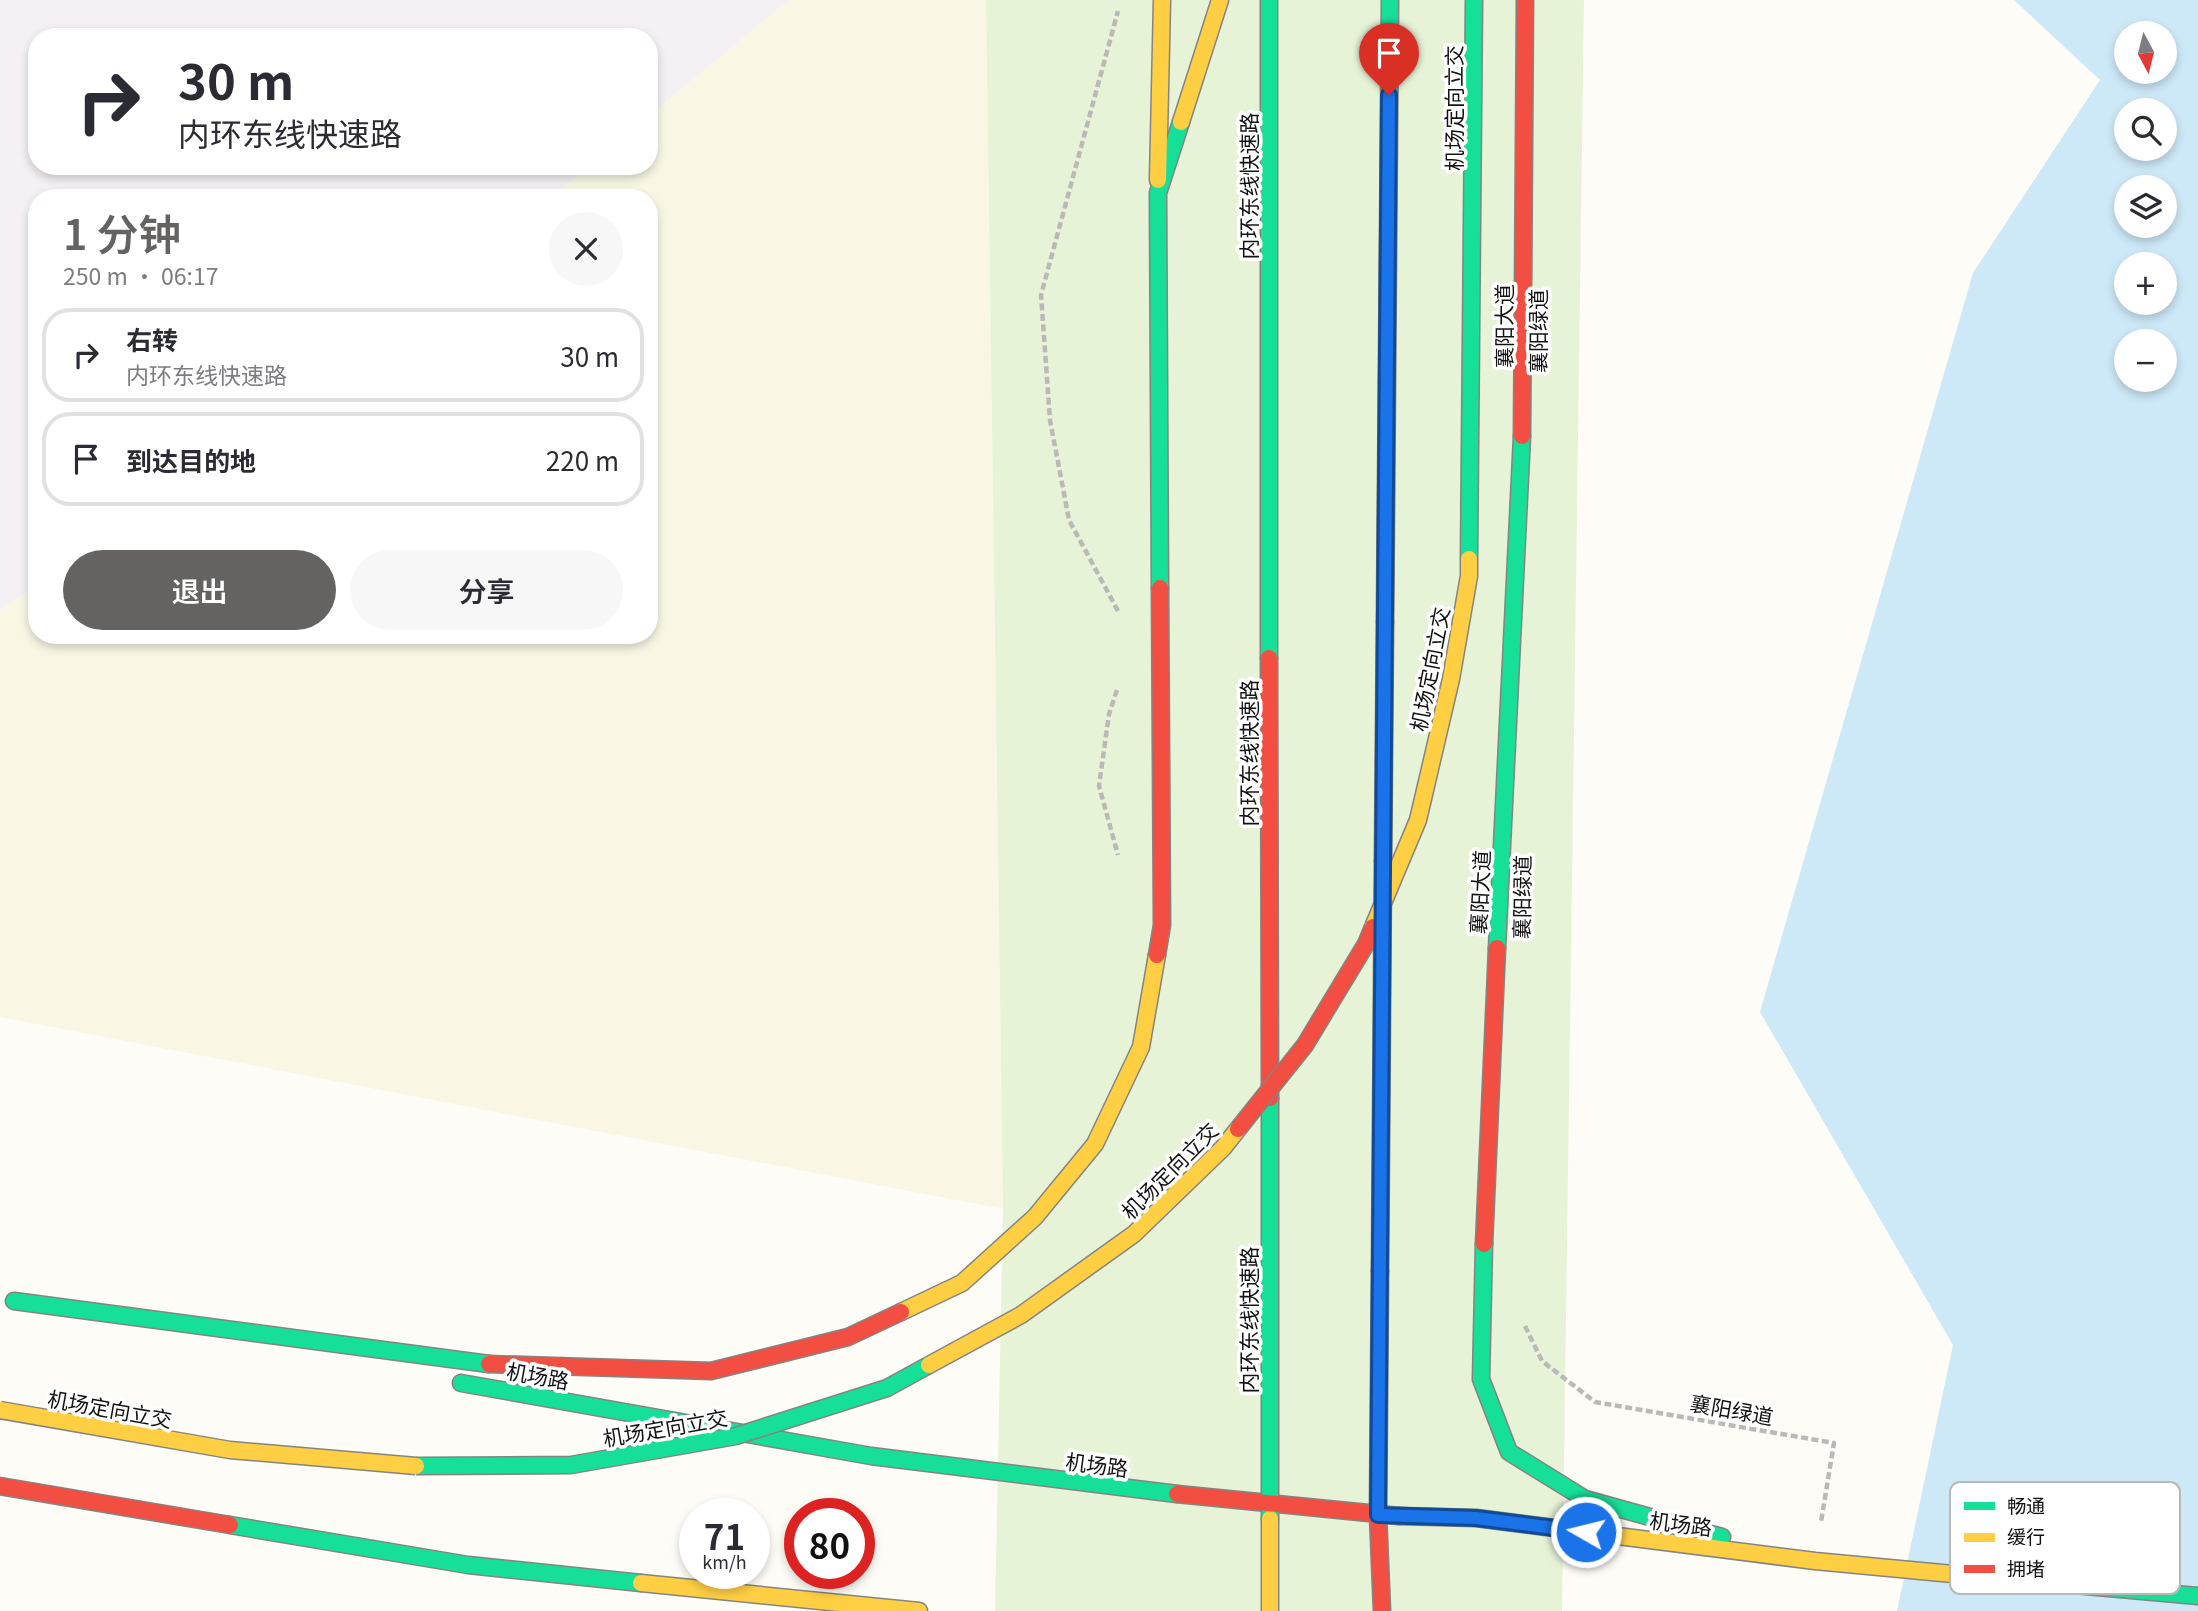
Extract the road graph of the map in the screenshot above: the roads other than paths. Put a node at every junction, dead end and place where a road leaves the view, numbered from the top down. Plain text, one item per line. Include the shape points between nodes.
1 (1161, 0) edge
2 (1220, 0) edge
3 (1269, 0) edge
4 (1390, 0) edge
5 (1474, 0) edge
6 (1525, 0) edge
7 (1157, 192) junction
8 (7, 1300) edge
9 (327, 1359) dead end
10 (449, 1381) dead end
11 (0, 1410) edge
12 (0, 1486) edge
13 (1270, 1506) junction
14 (1378, 1515) junction
15 (1815, 1561) junction
16 (1950, 1573) edge
17 (2176, 1594) edge
18 (2198, 1596) edge
19 (919, 1611) edge
20 (1270, 1611) edge
21 (1382, 1611) edge

1 - 7 main road
2 - 7 main road
3 - 13 main road, 内环东线快速路
4 - 14 main road
5 - 11 main road, 机场定向立交, bridge via 1469,576 1418,820 1366,944 1305,1045 1223,1148 1135,1234 1021,1315 887,1388 736,1436 571,1465 423,1467 230,1450
6 - 15 main road, 襄阳大道 via 1523,421 1486,1178 1482,1379 1509,1452 1585,1499
7 - 8 main road via 1162,925 1141,1047 1095,1144 1035,1217 962,1283 848,1337 710,1371 480,1364
8 - 9 main road
10 - 13 main road, 机场路 via 871,1457
12 - 19 main road via 468,1565
13 - 14 main road, 机场路
13 - 20 main road
14 - 15 main road, 机场路 via 1476,1518
14 - 21 main road
15 - 16 main road, 机场路
17 - 18 main road, 机场路

